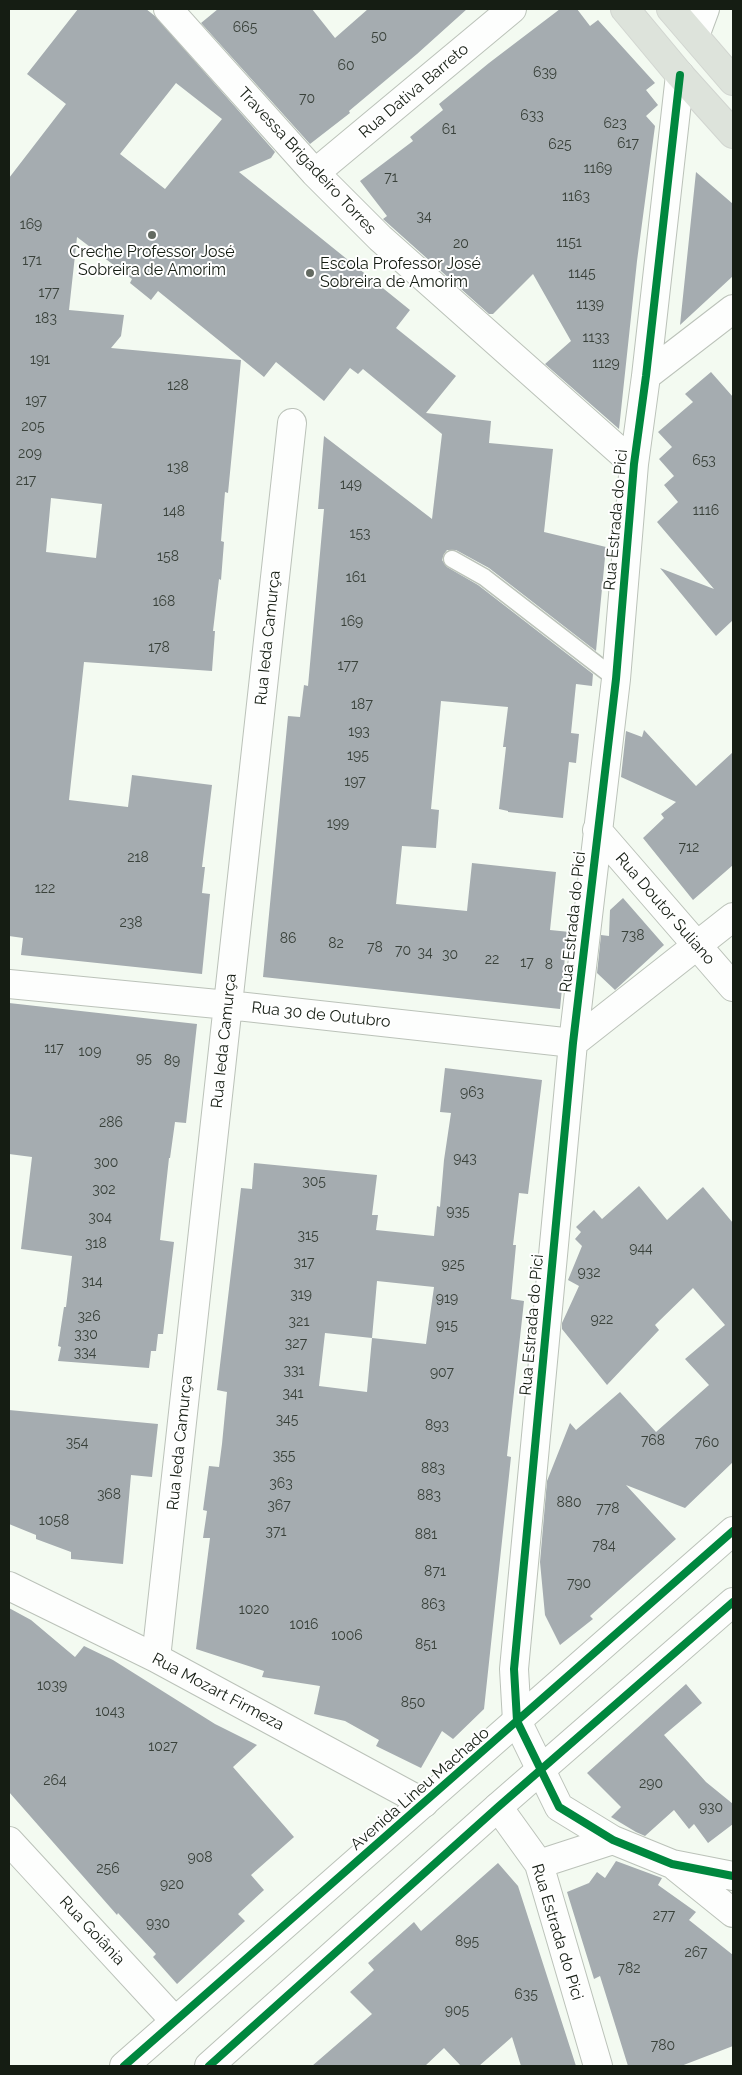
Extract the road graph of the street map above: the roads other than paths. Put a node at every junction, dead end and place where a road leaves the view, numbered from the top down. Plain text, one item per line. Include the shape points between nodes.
1 (168, 9) edge
2 (512, 9) edge
3 (624, 9) edge
4 (670, 9) edge
5 (705, 9) edge
6 (695, 36) junction
7 (680, 75) junction
8 (733, 81) edge
9 (733, 134) edge
10 (315, 173) junction
11 (733, 308) edge
12 (646, 376) junction
13 (292, 423) dead end
14 (634, 464) junction
15 (452, 560) dead end
16 (616, 680) junction
17 (597, 830) junction
18 (733, 918) edge
19 (699, 946) junction
20 (9, 984) edge
21 (733, 988) edge
22 (228, 1005) junction
23 (573, 1043) junction
24 (733, 1531) edge
25 (9, 1586) edge
26 (733, 1602) edge
27 (156, 1658) junction
28 (518, 1721) junction
29 (542, 1768) junction
30 (424, 1803) junction
31 (498, 1807) junction
32 (613, 1840) junction
33 (9, 1841) edge
34 (539, 1864) junction
35 (672, 1864) junction
36 (733, 1876) edge
37 (733, 1913) edge
38 (175, 2021) junction
39 (212, 2065) edge
40 (124, 2066) edge
41 (598, 2066) edge

1 - 10 street, Travessa Brigadeiro Torres
2 - 10 street, Rua Dativa Barreto
3 - 7 main road
4 - 6 main road
5 - 6 street
6 - 8 main road
7 - 9 main road
7 - 12 street, Rua Estrada do Pici
10 - 14 street, Travessa Brigadeiro Torres via 380,238
11 - 12 street
12 - 14 street, Rua Estrada do Pici
13 - 22 street, Rua Ieda Camurça
14 - 16 street, Rua Estrada do Pici
15 - 16 lane via 484,577
16 - 17 street, Rua Estrada do Pici
17 - 19 street, Rua Doutor Suliano
17 - 23 street, Rua Estrada do Pici
18 - 19 street
19 - 21 street, Rua Doutor Suliano
19 - 23 street
20 - 22 street, Rua 30 de Outubro
22 - 23 street, Rua 30 de Outubro
22 - 27 street, Rua Ieda Camurça
23 - 28 street, Rua Estrada do Pici via 514,1669
24 - 28 street, Avenida Lineu Machado
25 - 27 street, Rua Mozart Firmeza
26 - 29 street
27 - 30 street, Rua Mozart Firmeza
28 - 29 street, Rua Estrada do Pici
28 - 30 street, Avenida Lineu Machado
29 - 31 street
29 - 32 street via 559,1807
30 - 38 street, Avenida Lineu Machado
31 - 34 street, Rua Estrada do Pici
31 - 39 street
32 - 34 street
32 - 35 street
33 - 38 street, Rua Goiânia
34 - 41 street, Rua Estrada do Pici
35 - 36 street
35 - 37 street
38 - 40 street, Avenida Lineu Machado

